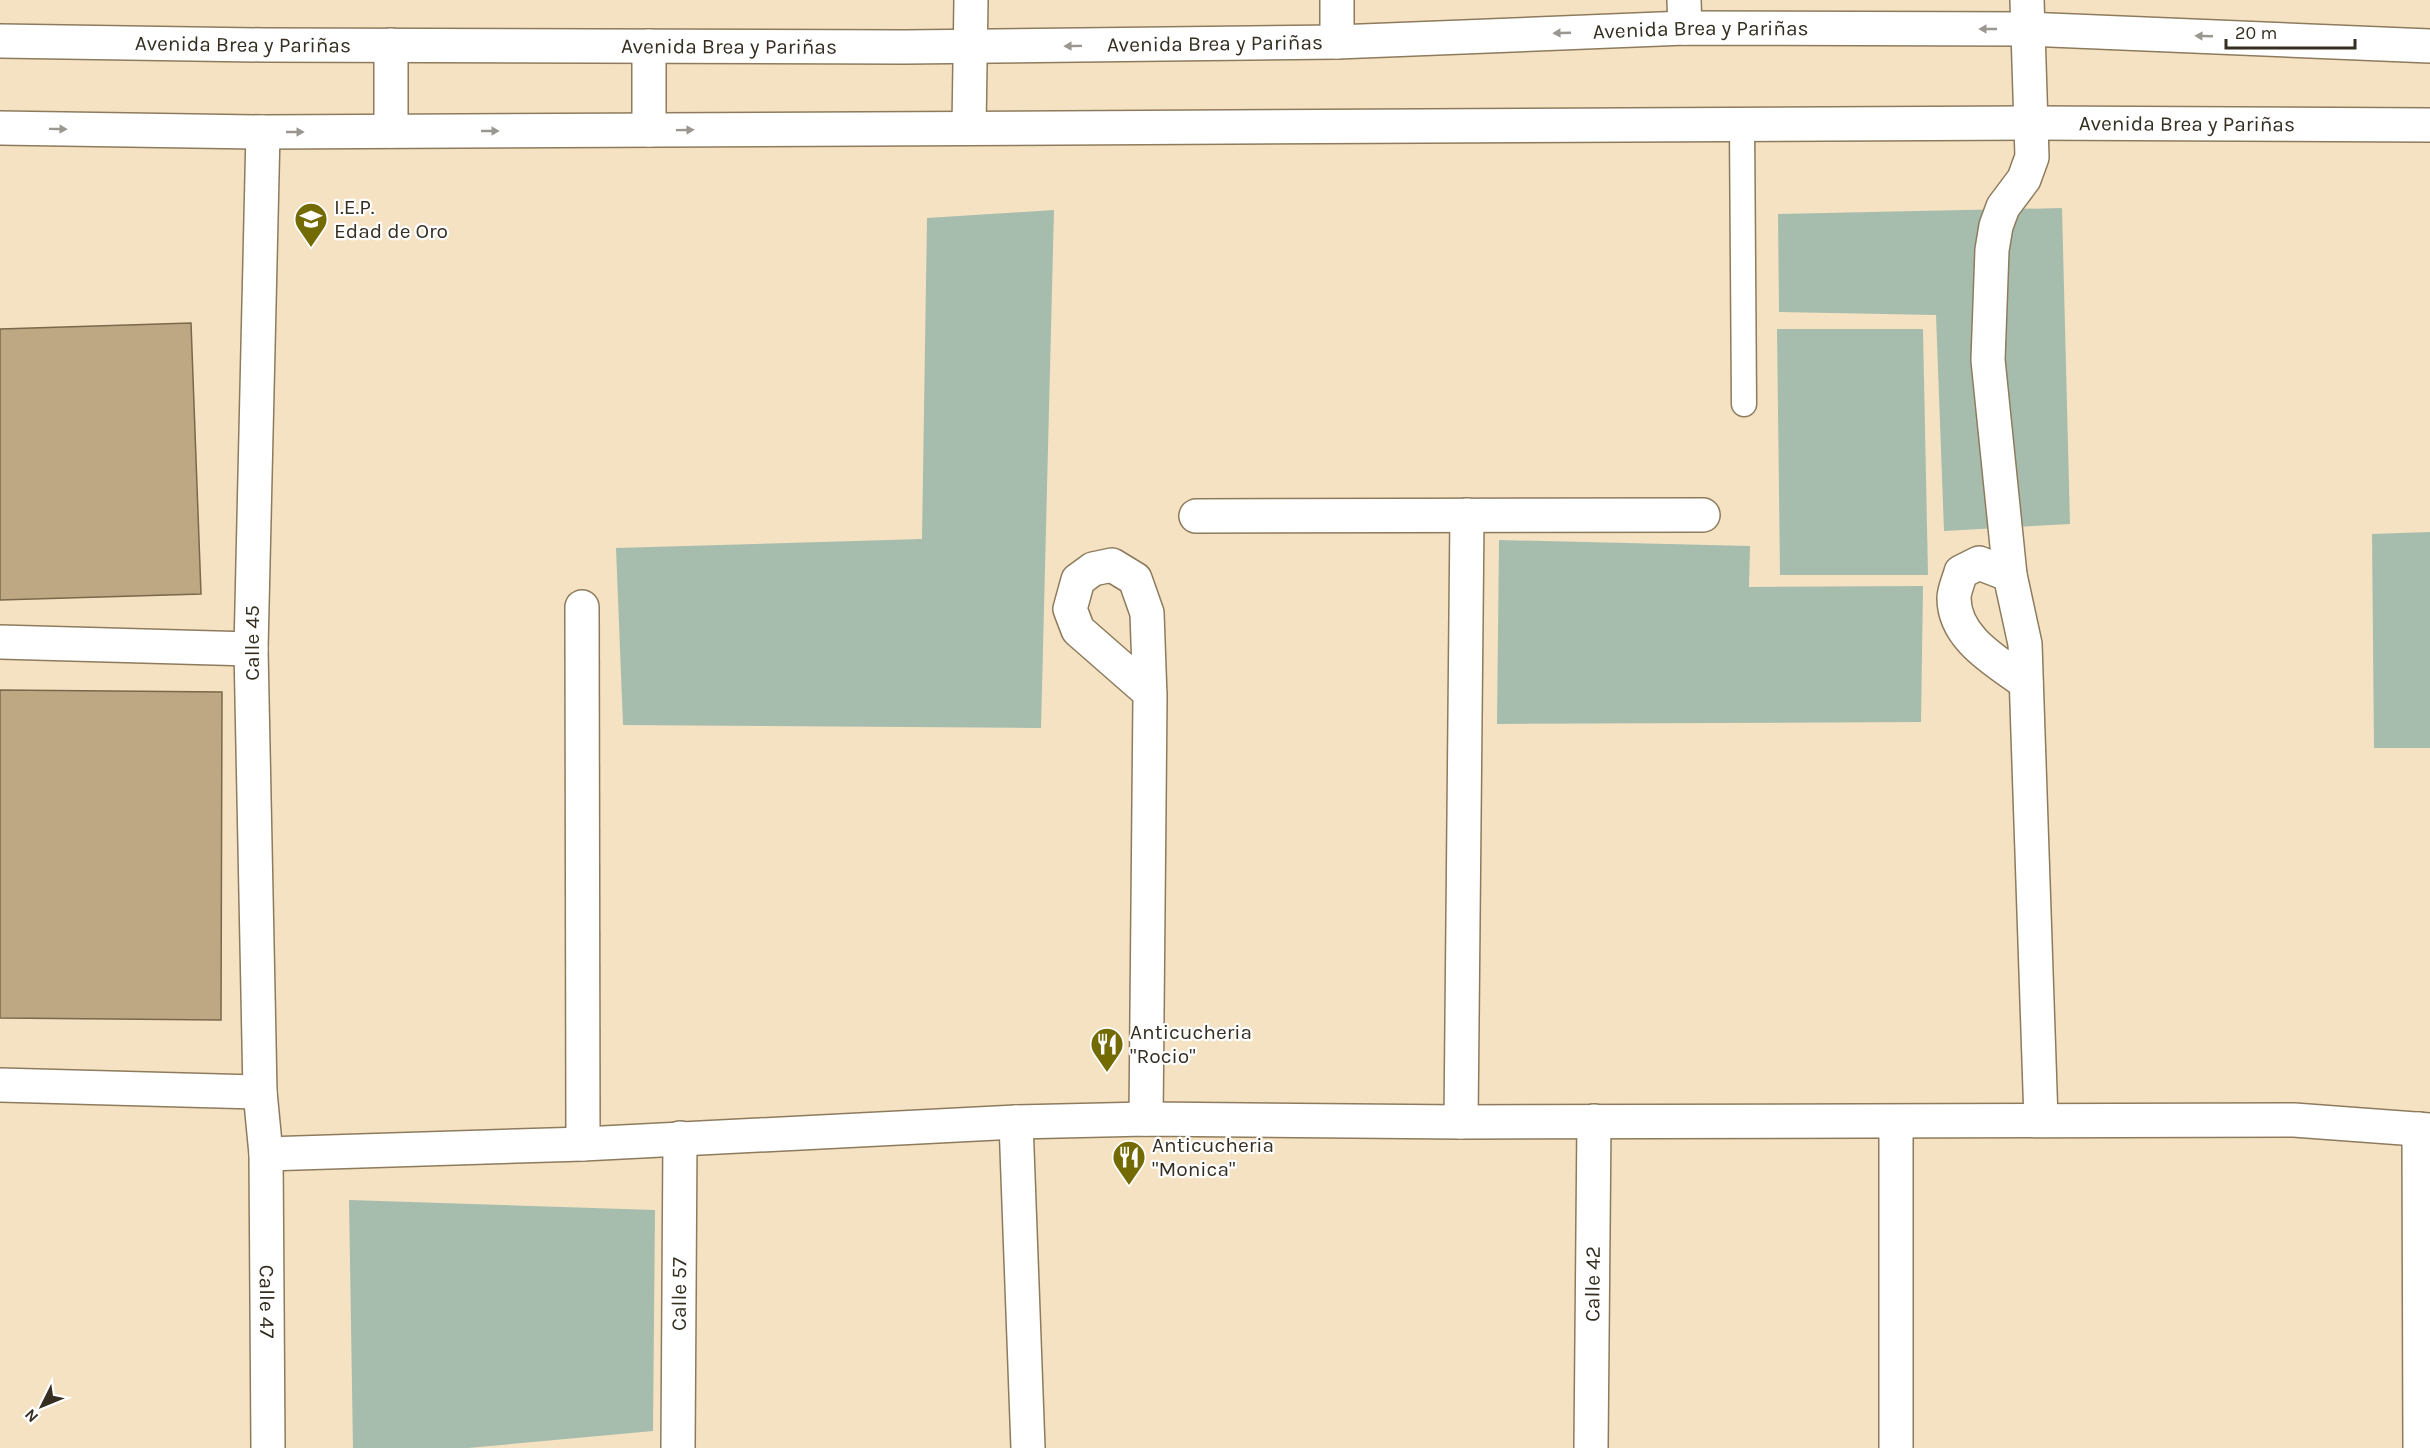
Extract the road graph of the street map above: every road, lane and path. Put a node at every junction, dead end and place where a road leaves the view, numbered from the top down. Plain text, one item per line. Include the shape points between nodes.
1 (970, 0) edge
2 (1336, 0) edge
3 (1684, 14) edge
4 (2026, 14) edge
5 (0, 41) edge
6 (1337, 42) junction
7 (391, 45) junction
8 (648, 46) junction
9 (2430, 46) edge
10 (970, 47) junction
11 (2029, 123) junction
12 (2430, 125) edge
13 (1742, 126) junction
14 (969, 127) junction
15 (0, 128) edge
16 (649, 130) junction
17 (391, 131) junction
18 (263, 132) junction
19 (1744, 404) dead end
20 (1467, 515) junction
21 (1703, 515) dead end
22 (1196, 516) dead end
23 (2010, 575) junction
24 (582, 606) dead end
25 (0, 642) edge
26 (251, 649) junction
27 (2026, 683) junction
28 (1150, 693) dead end
29 (0, 1085) edge
30 (260, 1092) junction
31 (1146, 1119) junction
32 (2041, 1120) junction
33 (1594, 1121) junction
34 (1016, 1122) junction
35 (1461, 1122) junction
36 (1896, 1122) junction
37 (2425, 1129) edge
38 (680, 1138) junction
39 (583, 1144) junction
40 (266, 1154) junction
41 (267, 1448) edge
42 (678, 1448) edge
43 (1028, 1448) edge
44 (1591, 1448) edge
45 (1896, 1448) edge
46 (2420, 1448) edge

1 - 10 street
2 - 6 street
4 -> 3 street, Avenida Brea y Pariñas
3 -> 6 street, Avenida Brea y Pariñas
9 -> 4 street, Avenida Brea y Pariñas
4 - 11 street
5 - 7 street, Avenida Brea y Pariñas
6 -> 10 street, Avenida Brea y Pariñas
7 - 8 street, Avenida Brea y Pariñas
7 - 17 street
8 - 10 street, Avenida Brea y Pariñas
8 - 16 street
10 - 14 street
11 - 12 street, Avenida Brea y Pariñas
11 - 13 street, Avenida Brea y Pariñas
11 - 23 street via 2032,158 2000,216 1992,261 1988,360
13 - 14 street, Avenida Brea y Pariñas
13 - 19 lane
16 -> 14 street, Avenida Brea y Pariñas
15 -> 18 street, Avenida Brea y Pariñas
17 -> 16 street, Avenida Brea y Pariñas
18 -> 17 street, Avenida Brea y Pariñas
18 - 26 street, Calle 45
20 - 21 street
20 - 22 street
20 - 35 street
23 - 27 street via 2025,644
23 - 27 street via 1979,563 1961,572 1953,597 1959,624 1980,649
24 - 39 street
25 - 26 street
26 - 30 street, Calle 45
27 - 32 street
28 - 31 street
29 - 30 street
30 - 40 street, Calle 45
31 - 34 street
31 - 35 street
32 - 36 street
32 - 37 street via 2294,1120
33 - 35 street
33 - 36 street
33 - 44 street, Calle 42
34 - 38 street
34 - 43 street
36 - 45 street
37 - 46 street
38 - 39 street
38 - 42 street, Calle 57
39 - 40 street
40 - 41 street, Calle 47

